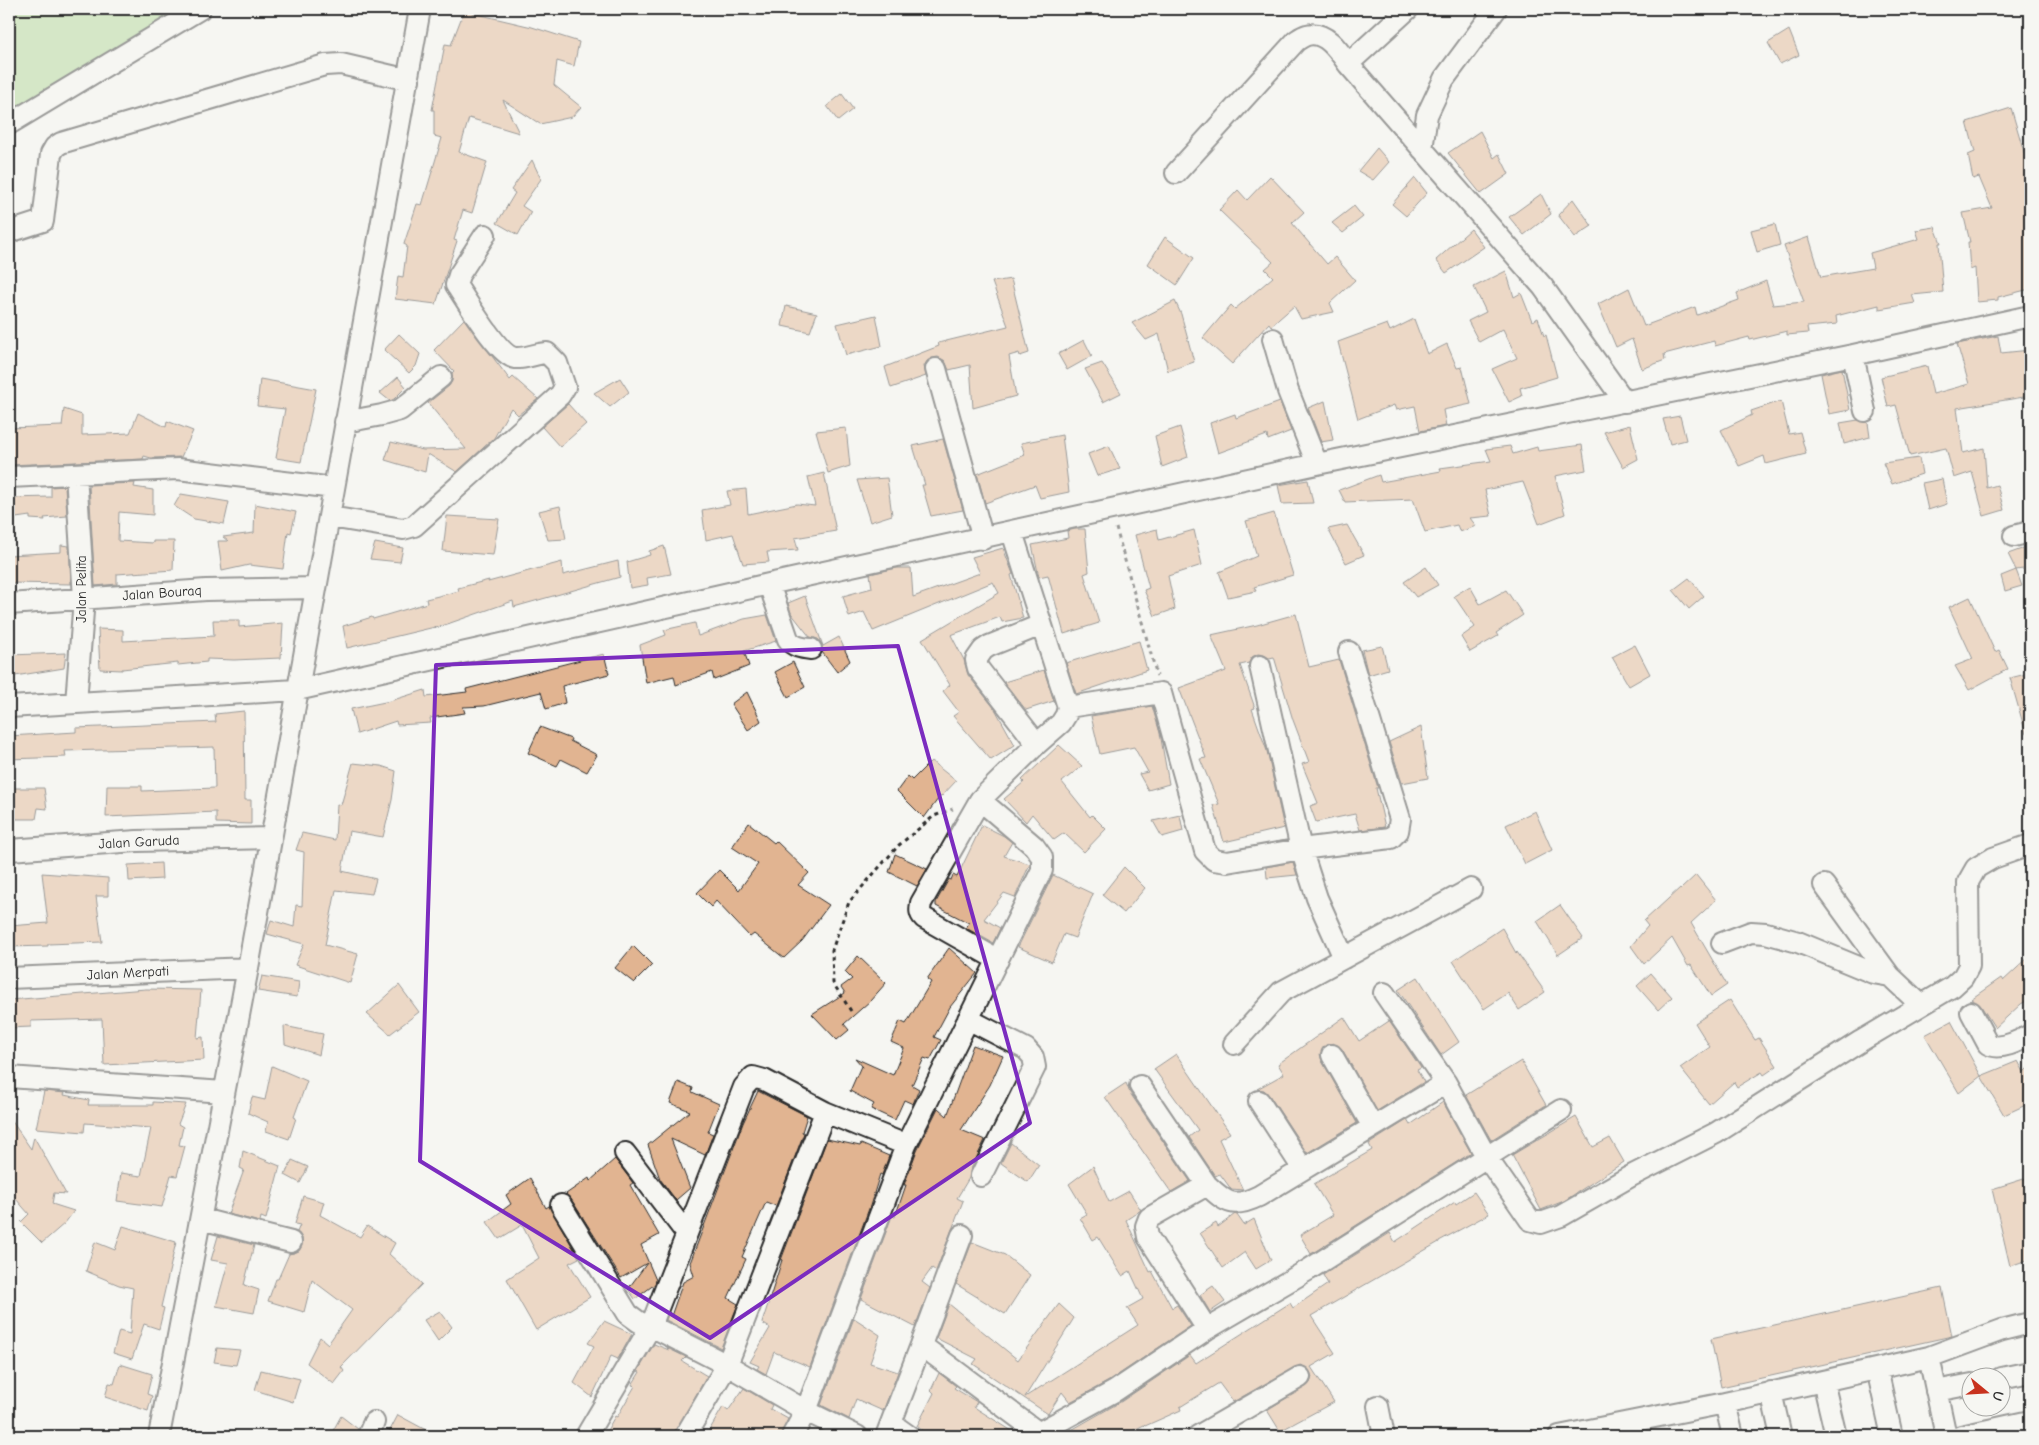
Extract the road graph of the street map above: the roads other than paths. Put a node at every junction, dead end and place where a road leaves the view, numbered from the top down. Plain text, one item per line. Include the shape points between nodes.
1 (200, 9) edge
2 (420, 9) edge
3 (1408, 9) edge
4 (1496, 9) edge
5 (1348, 64) junction
6 (409, 80) junction
7 (9, 124) edge
8 (1422, 149) junction
9 (1176, 173) dead end
10 (9, 232) edge
11 (485, 235) dead end
12 (2030, 316) edge
13 (1273, 340) dead end
14 (1853, 355) junction
15 (936, 369) dead end
16 (441, 377) dead end
17 (1625, 402) junction
18 (1865, 411) dead end
19 (345, 422) junction
20 (1317, 464) junction
21 (76, 474) junction
22 (9, 477) edge
23 (334, 488) junction
24 (330, 517) junction
25 (1012, 532) junction
26 (983, 538) junction
27 (769, 584) junction
28 (316, 588) junction
29 (84, 598) junction
30 (9, 604) edge
31 (1041, 625) junction
32 (811, 649) dead end
33 (1350, 652) dead end
34 (1260, 666) dead end
35 (298, 690) junction
36 (76, 703) junction
37 (9, 707) edge
38 (1068, 707) junction
39 (1037, 744) junction
40 (980, 800) junction
41 (270, 838) junction
42 (2030, 844) edge
43 (1301, 849) junction
44 (9, 850) edge
45 (1824, 885) dead end
46 (1471, 889) dead end
47 (1722, 942) dead end
48 (1344, 958) junction
49 (998, 960) junction
50 (248, 968) junction
51 (1890, 976) junction
52 (9, 978) edge
53 (1384, 993) dead end
54 (1921, 1005) junction
55 (1971, 1012) dead end
56 (968, 1019) junction
57 (2030, 1035) edge
58 (1234, 1044) dead end
59 (1332, 1054) dead end
60 (9, 1077) edge
61 (1446, 1083) junction
62 (1140, 1086) dead end
63 (224, 1092) junction
64 (1260, 1102) dead end
65 (1561, 1110) dead end
66 (825, 1112) junction
67 (1373, 1127) junction
68 (906, 1145) junction
69 (625, 1153) dead end
70 (1488, 1158) junction
71 (1303, 1169) junction
72 (981, 1176) dead end
73 (1207, 1185) junction
74 (561, 1205) dead end
75 (201, 1219) junction
76 (686, 1233) junction
77 (962, 1235) dead end
78 (291, 1242) dead end
79 (2030, 1323) edge
80 (651, 1326) junction
81 (1207, 1329) junction
82 (921, 1345) junction
83 (1929, 1357) junction
84 (728, 1365) junction
85 (1877, 1369) junction
86 (2030, 1372) edge
87 (2012, 1376) edge
88 (1300, 1377) dead end
89 (1823, 1381) junction
90 (1962, 1386) edge
91 (1936, 1391) junction
92 (1771, 1392) junction
93 (1725, 1403) junction
94 (1378, 1406) dead end
95 (806, 1411) junction
96 (2030, 1421) edge
97 (889, 1430) edge
98 (1041, 1435) edge
99 (159, 1436) edge
100 (586, 1436) edge
101 (685, 1436) edge
102 (792, 1436) edge
103 (857, 1436) edge
104 (909, 1436) edge
105 (1198, 1436) edge
106 (1384, 1436) edge
107 (1559, 1436) edge
108 (1732, 1436) edge
109 (1781, 1436) edge
110 (1836, 1436) edge
111 (1892, 1436) edge
112 (1946, 1436) edge
113 (1961, 1436) edge

1 - 7 street
2 - 6 street
3 - 5 street
4 - 8 street via 1444,79 1427,115
5 - 8 street
5 - 9 street via 1332,43 1321,36 1308,34 1296,41
6 - 10 street via 341,64 325,65 61,143 51,154 43,221
6 - 19 street
8 - 17 street via 1543,287
11 - 24 street via 458,275 456,285 506,354 516,358 546,352 557,363 564,387 560,395 414,526 403,529
12 - 14 street
13 - 20 street via 1288,391
14 - 17 street
14 - 18 street
15 - 26 street
16 - 19 street via 400,410
17 - 20 street
19 - 23 street
20 - 25 street
21 - 22 street
21 - 23 street via 178,469
21 - 29 street, Jalan Pelita
23 - 24 street
24 - 28 street
25 - 26 street
25 - 31 street
26 - 27 street
27 - 32 street via 791,644
27 - 35 street
28 - 29 street, Jalan Bouraq via 206,590
28 - 35 street
29 - 30 street, Jalan Bouraq
29 - 36 street, Jalan Pelita
31 - 38 street
31 - 39 street via 989,646 976,660 978,668
33 - 43 street via 1400,819 1398,831 1391,838
34 - 43 street
35 - 36 street
35 - 41 street
36 - 37 street
38 - 39 street via 1061,723
38 - 43 street via 1161,693 1205,851 1214,860 1227,862
39 - 40 street
40 - 49 street via 1034,846 1042,857 1042,870
40 - 49 street via 921,903 920,914
41 - 44 street, Jalan Garuda via 137,841
41 - 50 street
42 - 54 street via 1976,868 1968,882 1969,966 1952,987
43 - 48 street via 1317,898
45 - 51 street
46 - 48 street
47 - 51 street via 1751,932 1766,933 1798,942 1873,973
48 - 58 street via 1280,992
49 - 56 street
50 - 52 street, Jalan Merpati
50 - 63 street
51 - 54 street
53 - 61 street
54 - 70 street via 1716,1133 1561,1216 1541,1223 1530,1220
55 - 57 street via 1988,1044 1993,1047
56 - 68 street
56 - 72 street via 1026,1049 1035,1066
59 - 67 street
60 - 63 street
61 - 67 street
61 - 70 street
62 - 73 street
63 - 75 street
64 - 71 street
65 - 70 street
66 - 68 street
66 - 76 street via 764,1080 750,1079
66 - 84 street
67 - 71 street
68 - 95 street
69 - 76 street
70 - 81 street
71 - 73 street via 1244,1203 1220,1198
73 - 81 street via 1149,1218 1146,1226 1148,1237
74 - 80 street via 628,1314
75 - 78 street
75 - 99 street
76 - 80 street
77 - 82 street
79 - 83 street
80 - 84 street
80 - 100 street
81 - 98 street via 1115,1392
82 - 97 street
82 - 98 street
83 - 85 street
83 - 91 street
84 - 95 street
84 - 101 street
85 - 89 street
85 - 111 street
86 - 87 street
88 - 105 street
89 - 92 street
89 - 110 street
90 - 91 street
91 - 112 street
92 - 93 street
92 - 109 street
93 - 107 street
93 - 108 street
94 - 106 street
95 - 102 street
95 - 103 street
96 - 113 street
97 - 104 street

